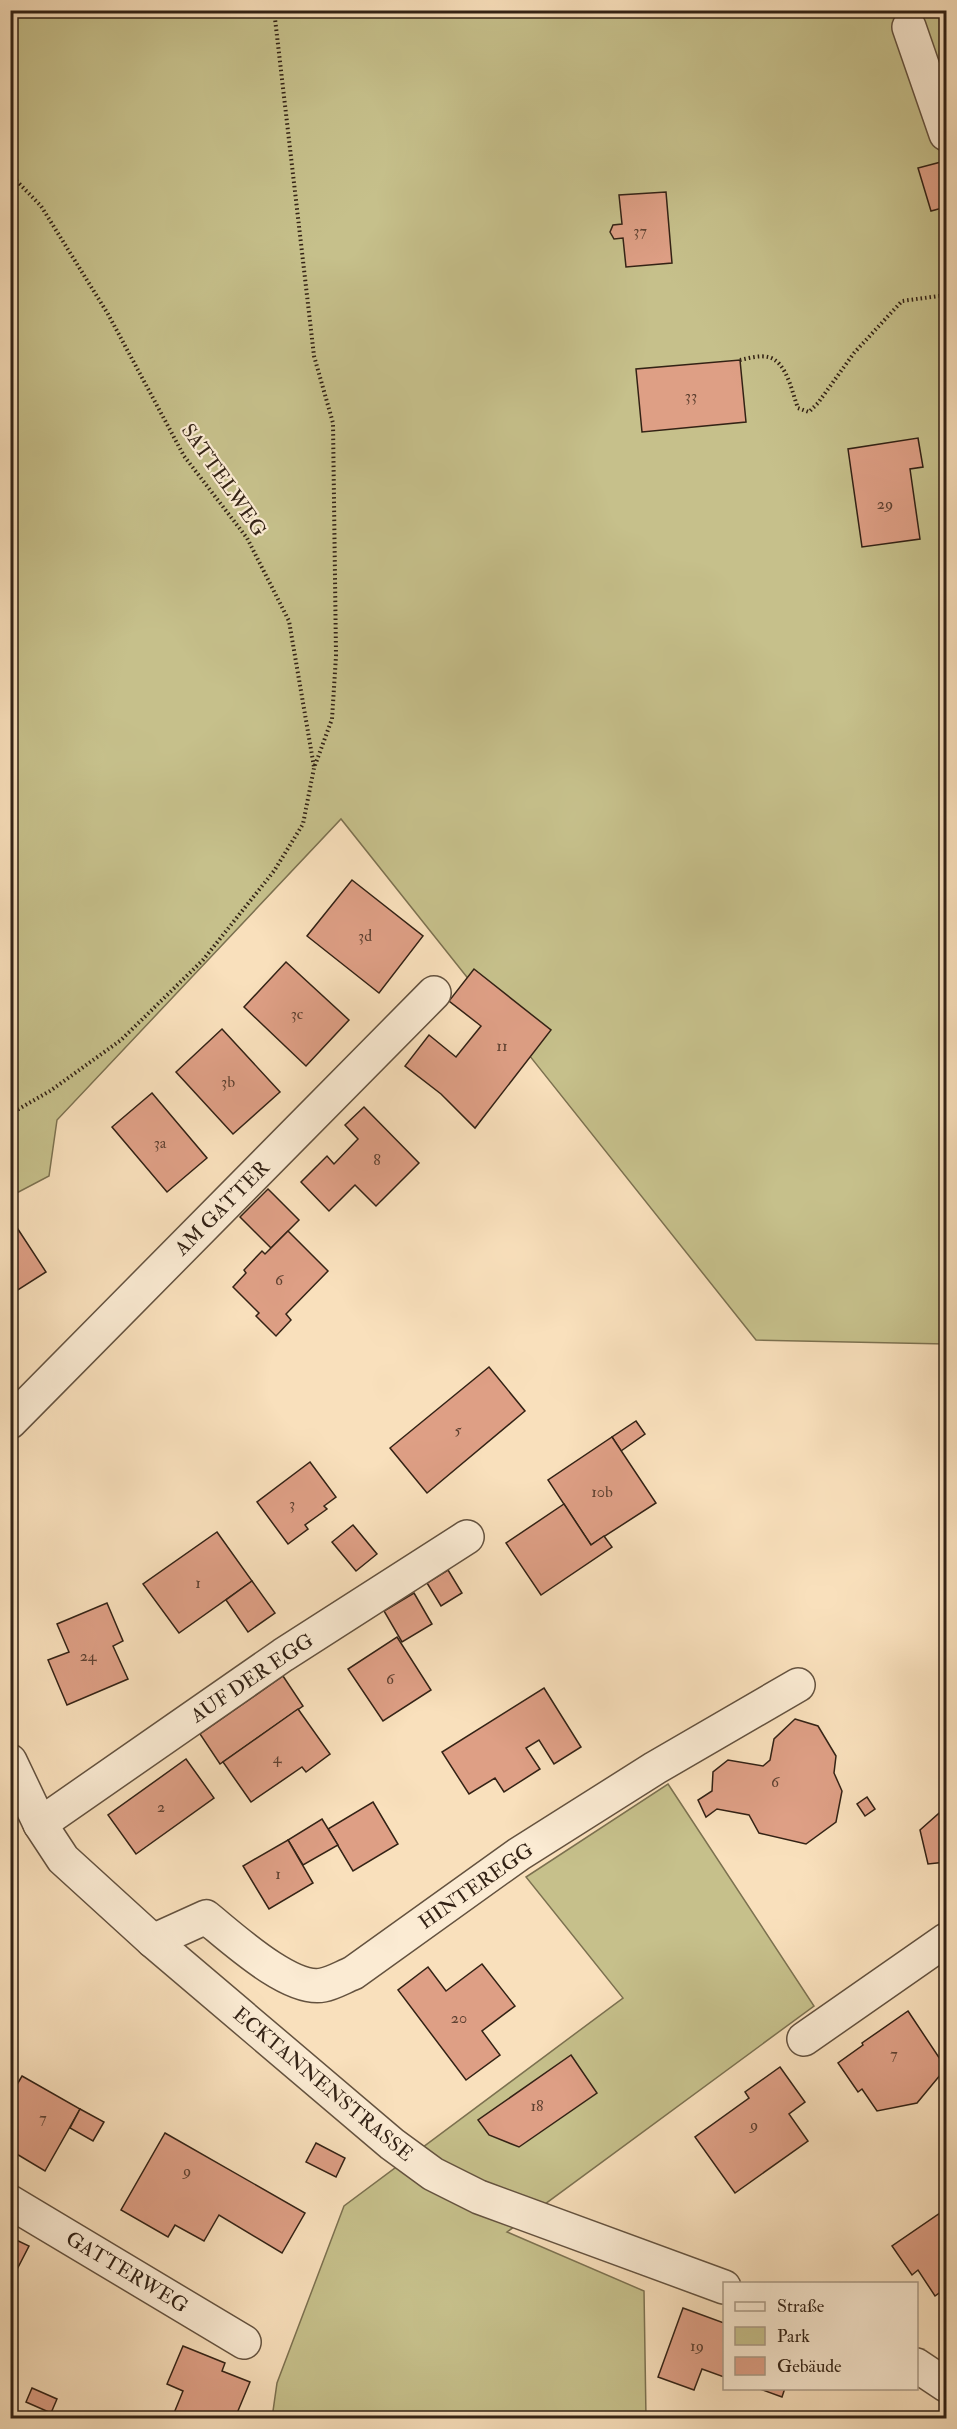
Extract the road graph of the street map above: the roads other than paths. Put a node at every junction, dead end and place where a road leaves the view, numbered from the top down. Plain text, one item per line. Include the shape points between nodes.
1 (909, 27) dead end
2 (946, 134) edge
3 (434, 993) dead end
4 (10, 1422) edge
5 (466, 1537) dead end
6 (798, 1685) dead end
7 (10, 1761) edge
8 (40, 1824) junction
9 (946, 1940) edge
10 (153, 1941) junction
11 (804, 2039) dead end
12 (10, 2202) edge
13 (723, 2287) edge
14 (244, 2342) dead end
15 (918, 2366) edge
16 (946, 2385) edge

1 - 2 street
3 - 4 street, AM GATTER
5 - 8 street, AUF DER EGG via 283,1655
6 - 10 street, HINTEREGG via 655,1768 519,1854 353,1973 321,1986 297,1982 275,1971 206,1917
7 - 8 street, ECKTANNENSTRASSE
8 - 10 street, ECKTANNENSTRASSE via 63,1859
9 - 11 street
10 - 13 street, ECKTANNENSTRASSE via 392,2144 433,2174 479,2197
12 - 14 street, GATTERWEG
15 - 16 street

